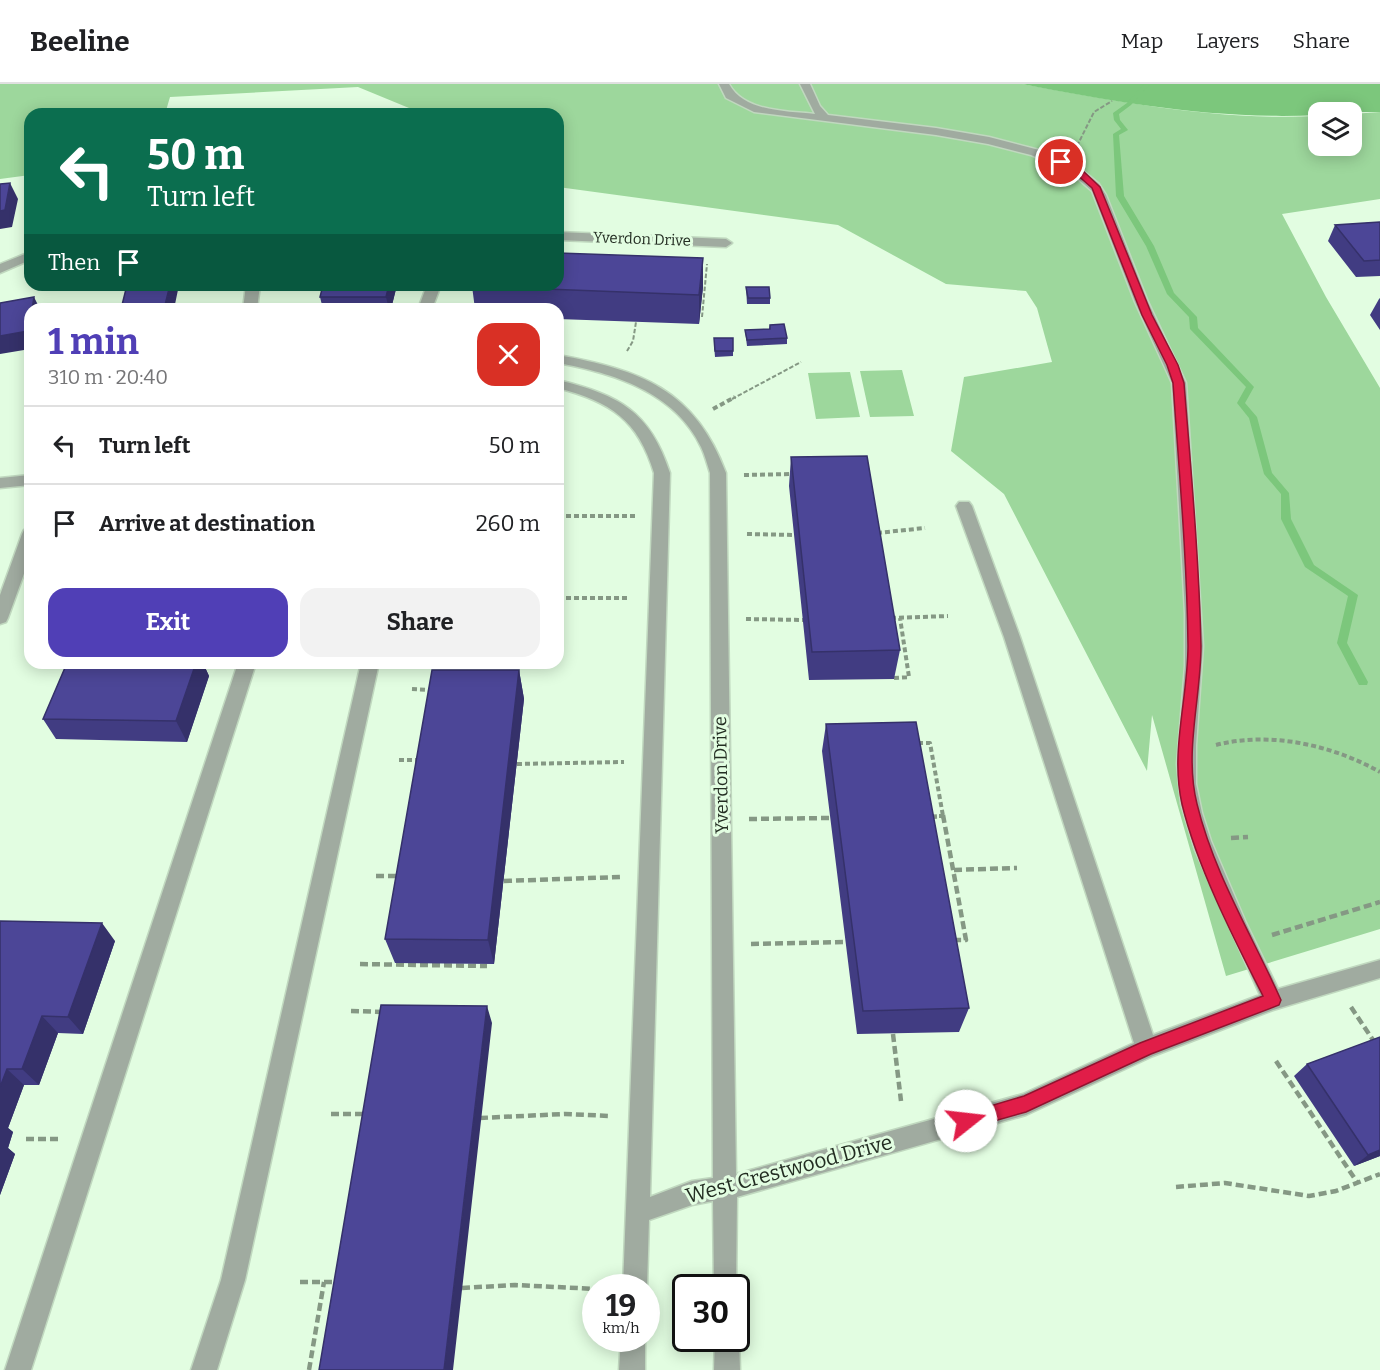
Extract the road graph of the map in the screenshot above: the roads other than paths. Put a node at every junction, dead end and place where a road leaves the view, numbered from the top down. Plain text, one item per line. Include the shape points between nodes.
1 (723, 84) edge
2 (805, 84) edge
3 (825, 119) junction
4 (564, 236) edge
5 (726, 243) dead end
6 (24, 258) edge
7 (0, 269) edge
8 (564, 360) edge
9 (564, 386) edge
10 (24, 481) edge
11 (0, 483) edge
12 (964, 506) dead end
13 (24, 551) edge
14 (0, 618) edge
15 (245, 669) edge
16 (369, 669) edge
17 (1380, 969) edge
18 (1273, 1000) junction
19 (1146, 1048) junction
20 (725, 1186) junction
21 (637, 1213) junction
22 (635, 1274) edge
23 (726, 1274) edge
24 (633, 1352) edge
25 (727, 1352) edge
26 (18, 1370) edge
27 (204, 1370) edge
28 (632, 1370) edge
29 (728, 1370) edge

1 - 3 street via 730,96 754,109
2 - 3 street
3 - 18 street via 1000,142 1061,162 1096,187 1179,383 1194,648 1186,742 1189,803 1244,944
4 - 5 street, Yverdon Drive
6 - 7 street
8 - 20 street, Yverdon Drive via 610,370 652,388 678,406 700,429 718,473
9 - 21 street via 606,401 631,417 653,445 662,473
10 - 11 street
12 - 19 street via 1012,637
13 - 14 street
15 - 26 street
16 - 27 street via 233,1280
17 - 18 street, West Crestwood Drive
18 - 19 street, West Crestwood Drive
19 - 20 street, West Crestwood Drive via 1026,1104 747,1184
20 - 21 street, West Crestwood Drive
20 - 23 street, Yverdon Drive
21 - 22 street
24 - 28 street
25 - 29 street

